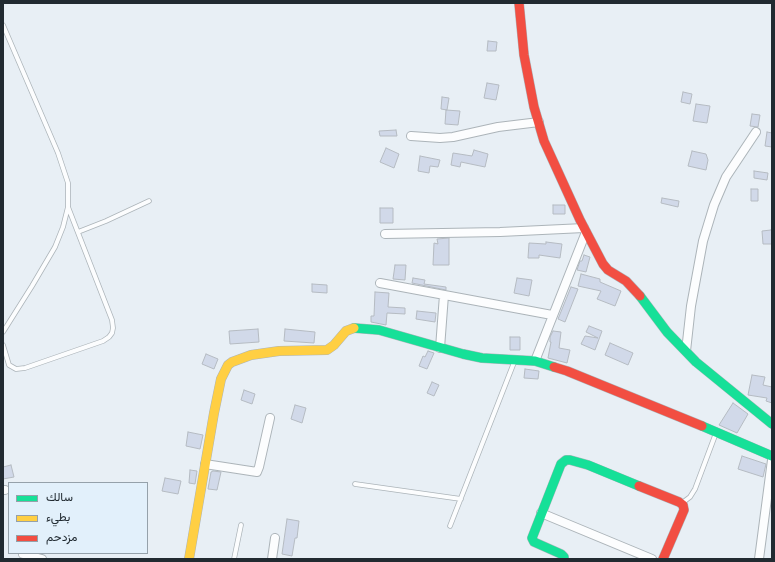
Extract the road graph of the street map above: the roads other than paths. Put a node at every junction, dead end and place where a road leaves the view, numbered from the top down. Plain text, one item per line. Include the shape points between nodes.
1 (519, 3) edge
2 (3, 25) edge
3 (539, 122) junction
4 (756, 132) dead end
5 (412, 136) dead end
6 (149, 201) dead end
7 (68, 207) junction
8 (585, 230) junction
9 (78, 232) junction
10 (386, 234) dead end
11 (380, 283) dead end
12 (444, 295) junction
13 (552, 315) junction
14 (3, 332) edge
15 (3, 345) edge
16 (440, 348) junction
17 (686, 351) junction
18 (516, 360) junction
19 (534, 361) junction
20 (270, 418) dead end
21 (772, 424) edge
22 (716, 432) junction
23 (772, 456) edge
24 (772, 460) edge
25 (205, 464) junction
26 (355, 484) dead end
27 (461, 499) junction
28 (681, 503) junction
29 (541, 513) junction
30 (241, 524) dead end
31 (450, 526) dead end
32 (275, 538) dead end
33 (23, 555) edge
34 (42, 559) edge
35 (190, 559) edge
36 (234, 559) edge
37 (272, 559) edge
38 (564, 559) edge
39 (652, 559) edge
40 (663, 559) edge
41 (759, 559) edge

1 - 3 street via 524,55
2 - 7 lane via 58,154 68,183
3 - 5 street via 498,127 452,137
3 - 8 street via 557,171
4 - 17 street via 726,177 714,205 703,240
6 - 9 lane via 106,222
7 - 9 lane
7 - 14 lane via 55,247
8 - 10 street
8 - 13 street
8 - 17 street via 608,270 626,281 637,292 667,332
9 - 15 lane via 112,320 112,333 103,341 16,369 9,365
11 - 12 street
12 - 13 street
12 - 16 street
13 - 19 street
16 - 18 street via 482,358
16 - 25 street via 378,330 352,328 327,350 279,351 251,355 232,362 225,369 221,379
17 - 21 street
18 - 19 street
18 - 27 lane
19 - 22 street
20 - 25 street via 257,472
22 - 23 street
22 - 28 lane via 695,489 690,497
24 - 41 street
25 - 35 street
26 - 27 lane
27 - 31 lane
28 - 29 street via 588,465 566,460 561,464
28 - 40 street via 684,510
29 - 38 street via 532,540 561,554
29 - 39 street
30 - 36 lane
32 - 37 street
33 - 34 street

